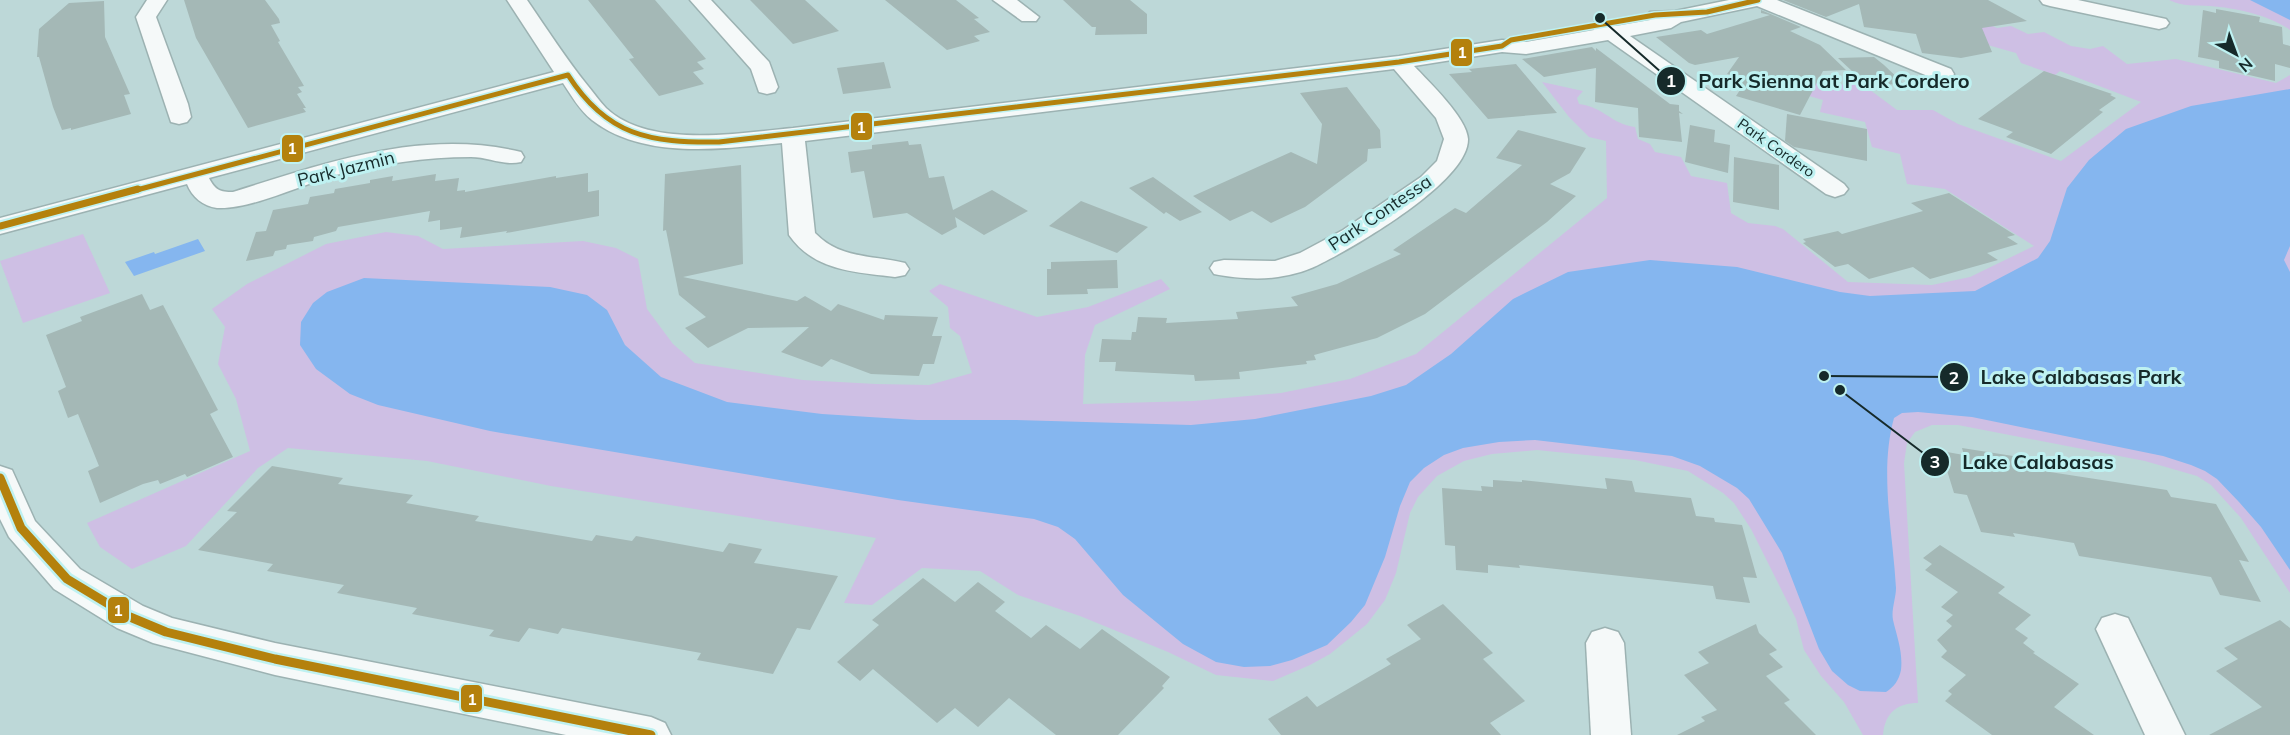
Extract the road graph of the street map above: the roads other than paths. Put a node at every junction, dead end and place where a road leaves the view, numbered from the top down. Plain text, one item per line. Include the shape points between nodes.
1 (157, 0) edge
2 (517, 0) edge
3 (700, 0) edge
4 (1003, 0) edge
5 (1758, 0) edge
6 (2050, 0) edge
7 (1029, 17) dead end
8 (2159, 23) dead end
9 (1606, 29) junction
10 (1399, 62) junction
11 (1943, 74) dead end
12 (568, 75) junction
13 (767, 87) dead end
14 (179, 117) dead end
15 (792, 135) junction
16 (512, 157) dead end
17 (195, 175) junction
18 (1835, 189) dead end
19 (0, 226) edge
20 (1224, 268) dead end
21 (895, 269) dead end
22 (0, 478) edge
23 (2115, 629) dead end
24 (1605, 644) dead end
25 (651, 735) edge
26 (1611, 735) edge
27 (2165, 735) edge

1 - 14 street via 146,17 150,38 177,101
2 - 12 street
3 - 13 street via 761,67
4 - 7 street
5 - 9 street via 1675,17 1664,24
5 - 11 street
6 - 8 street
9 - 10 street via 1526,48 1502,46
9 - 18 street, Park Cordero
10 - 15 street
10 - 20 street, Park Contessa via 1448,117 1456,139 1449,163 1430,182 1362,230 1310,259 1277,269
12 - 15 street via 598,114 642,135 721,141
12 - 17 street
15 - 21 street via 802,235 816,250 842,262
16 - 17 street, Park Jazmin via 475,150 422,151 331,169 235,200 216,200 203,192
17 - 19 street
22 - 25 street via 21,528 68,579 130,617 166,632 275,659
23 - 27 street
24 - 26 street

